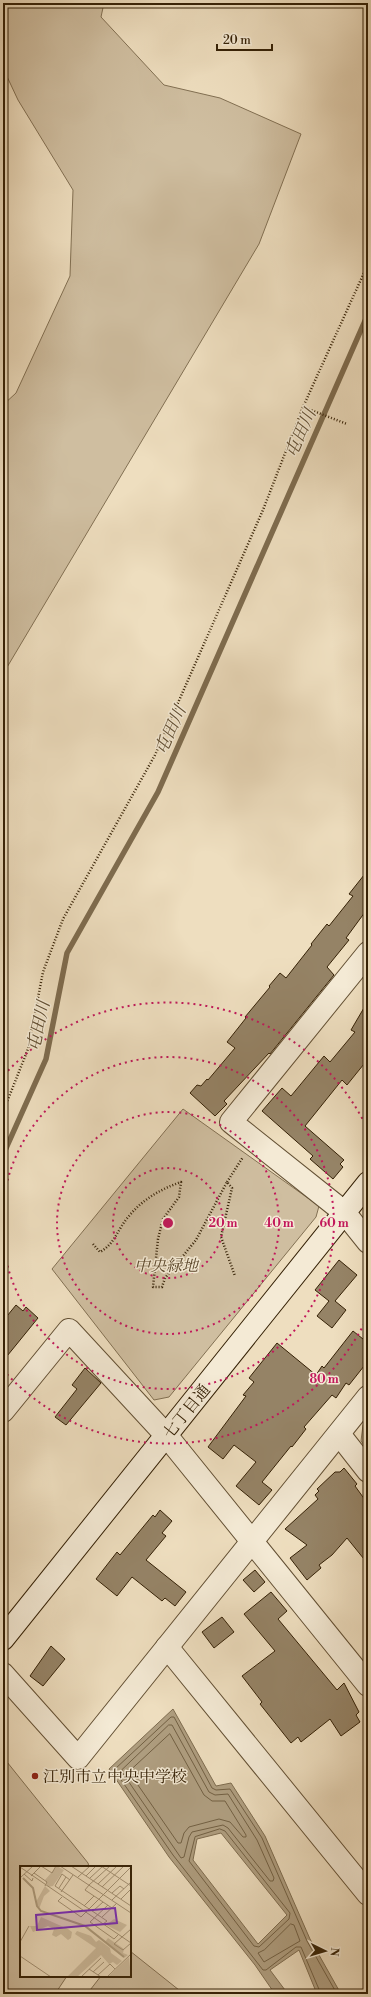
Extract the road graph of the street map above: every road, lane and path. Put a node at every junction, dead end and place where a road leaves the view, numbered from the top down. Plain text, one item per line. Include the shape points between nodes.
1 (368, 264) edge
2 (303, 407) junction
3 (347, 424) dead end
4 (368, 953) edge
5 (3, 1112) edge
6 (247, 1150) dead end
7 (227, 1182) junction
8 (368, 1182) edge
9 (344, 1212) junction
10 (368, 1242) edge
11 (93, 1244) dead end
12 (235, 1276) dead end
13 (368, 1397) edge
14 (3, 1411) edge
15 (339, 1434) junction
16 (166, 1435) junction
17 (368, 1471) edge
18 (252, 1541) junction
19 (3, 1639) edge
20 (167, 1647) junction
21 (3, 1674) edge
22 (368, 1684) edge
23 (368, 1894) edge

1 - 2 path
2 - 3 path
2 - 5 path via 263,510 155,755 63,919 43,972 28,1049
4 - 9 street via 231,1122
6 - 7 path
7 - 11 path via 196,1240 165,1278 162,1288 153,1287 158,1238 163,1219 179,1197 181,1182 160,1189 128,1216 109,1247 100,1252
7 - 12 path via 232,1188 221,1237
8 - 9 street, 七丁目通
9 - 10 street
9 - 16 street, 七丁目通
13 - 15 street
14 - 16 street via 69,1330
15 - 17 street
15 - 18 street
16 - 18 street
16 - 19 street, 七丁目通
18 - 20 street
18 - 22 street
20 - 21 street via 78,1758
20 - 23 street

